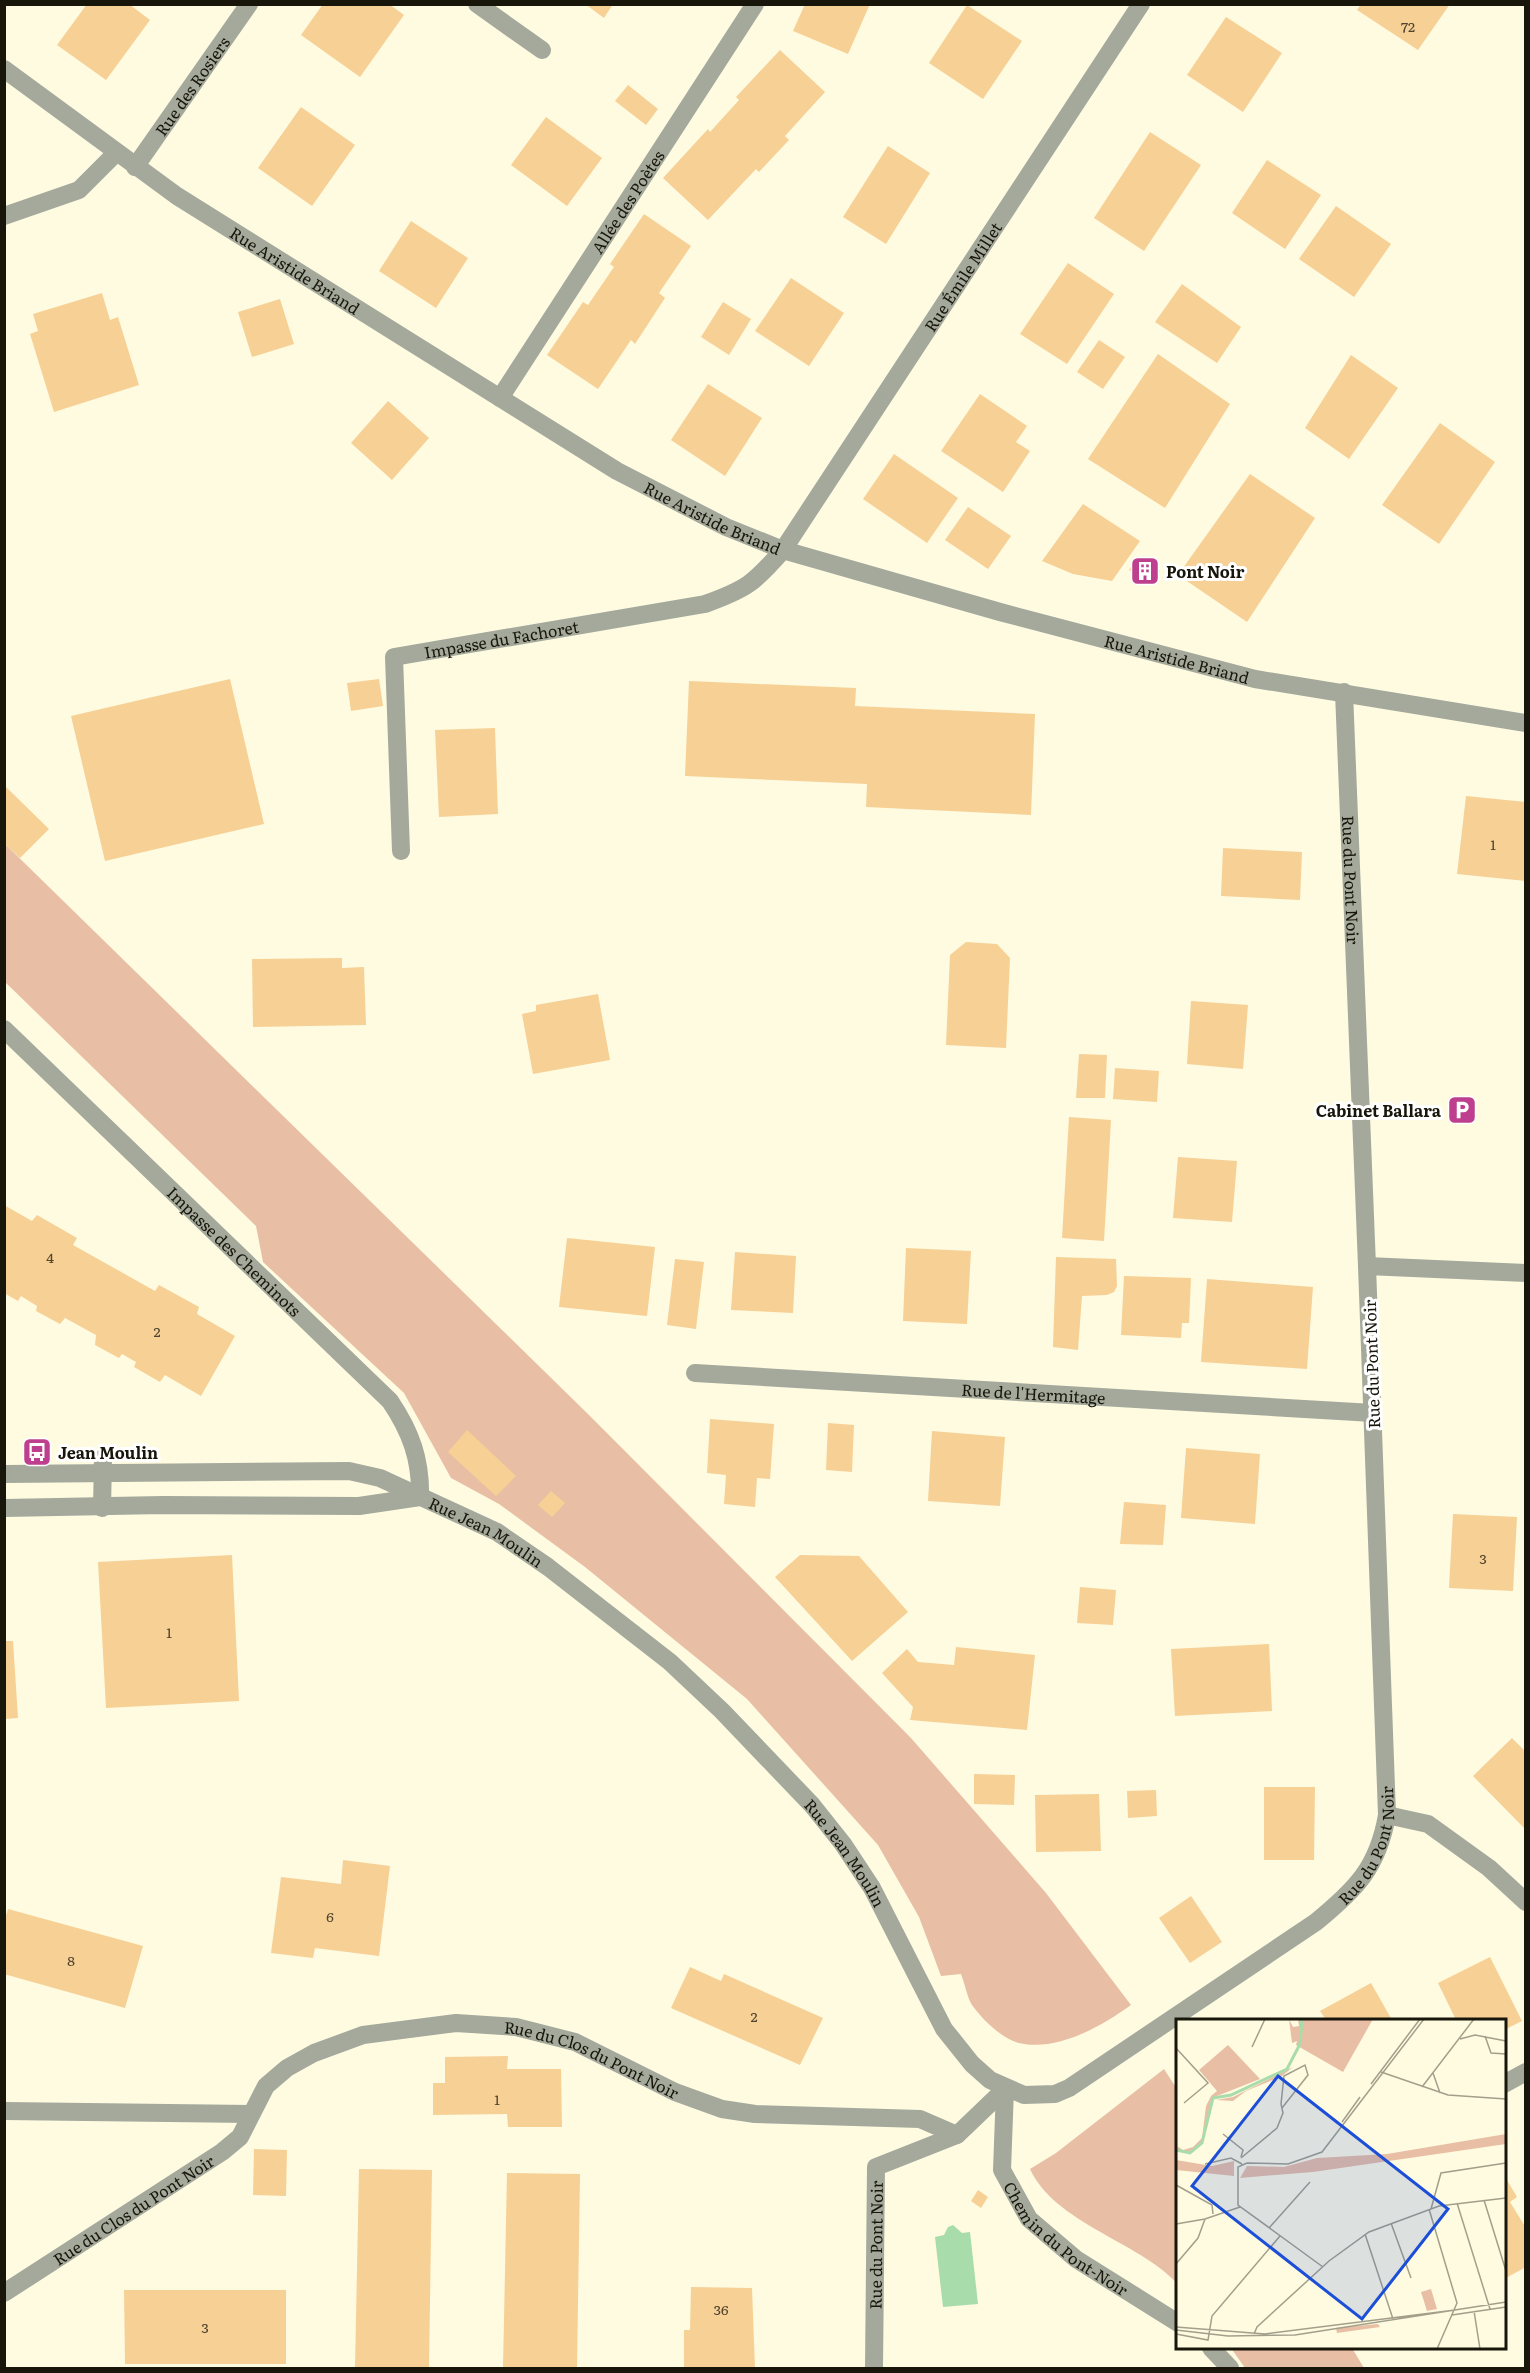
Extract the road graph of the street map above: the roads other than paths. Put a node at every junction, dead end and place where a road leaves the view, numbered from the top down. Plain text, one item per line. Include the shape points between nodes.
1 (249, 4) edge
2 (477, 4) edge
3 (755, 4) edge
4 (1142, 4) edge
5 (542, 50) dead end
6 (4, 69) edge
7 (116, 153) junction
8 (135, 167) junction
9 (4, 216) edge
10 (500, 398) junction
11 (783, 550) junction
12 (1344, 692) junction
13 (1526, 723) edge
14 (401, 850) dead end
15 (4, 1029) edge
16 (1367, 1266) junction
17 (1526, 1273) edge
18 (694, 1373) dead end
19 (1373, 1413) junction
20 (102, 1466) junction
21 (4, 1474) edge
22 (420, 1497) junction
23 (4, 1508) edge
24 (102, 1508) junction
25 (1387, 1815) junction
26 (1526, 1902) edge
27 (1242, 1971) joint
28 (1526, 2072) edge
29 (1506, 2083) edge
30 (1005, 2089) junction
31 (4, 2111) edge
32 (251, 2114) junction
33 (957, 2135) junction
34 (4, 2293) edge
35 (1176, 2322) edge
36 (1211, 2349) edge
37 (874, 2368) edge
38 (1230, 2368) edge

1 - 8 street, Rue des Rosiers
2 - 5 street
3 - 10 street, Allée des Poètes
4 - 11 street, Rue Émile Millet
6 - 7 street, Rue Aristide Briand
7 - 8 street, Rue Aristide Briand
7 - 9 street via 79,190
8 - 10 street, Rue Aristide Briand
10 - 11 street, Rue Aristide Briand via 652,491
11 - 12 street, Rue Aristide Briand via 1105,641 1255,678
11 - 14 street, Impasse du Fachoret via 741,591 705,604 394,657
12 - 13 street, Rue Aristide Briand
12 - 16 street, Rue du Pont Noir
15 - 22 street, Impasse des Cheminots via 390,1401 414,1443
16 - 17 street
16 - 19 street, Rue du Pont Noir
18 - 19 street, Rue de l'Hermitage
19 - 25 street, Rue du Pont Noir
20 - 21 street, Rue Jean Moulin
20 - 22 street, Rue Jean Moulin via 349,1471 380,1478
20 - 24 street
22 - 24 street, Rue Jean Moulin via 359,1506 163,1504
22 - 30 street, Rue Jean Moulin via 470,1518 521,1548 638,1636 722,1711 812,1805 843,1844 872,1888 944,2029 972,2064
23 - 24 street, Rue Jean Moulin
25 - 26 street via 1428,1824 1489,1868
25 - 27 street, Rue du Pont Noir via 1377,1856 1357,1886 1316,1922
27 - 30 street, Rue Jean Moulin via 1069,2088 1040,2096
28 - 29 street
30 - 33 street, Rue du Pont Noir
30 - 35 street, Chemin du Pont-Noir via 1002,2170 1029,2219 1076,2259
31 - 32 street
32 - 33 street, Rue du Clos du Pont Noir via 266,2086 287,2068 337,2043 415,2026 485,2023 516,2026 575,2043 675,2092 722,2109 755,2114 920,2119
32 - 34 street, Rue du Clos du Pont Noir via 240,2137 222,2152
33 - 37 street, Rue du Pont Noir via 876,2167
36 - 38 street

